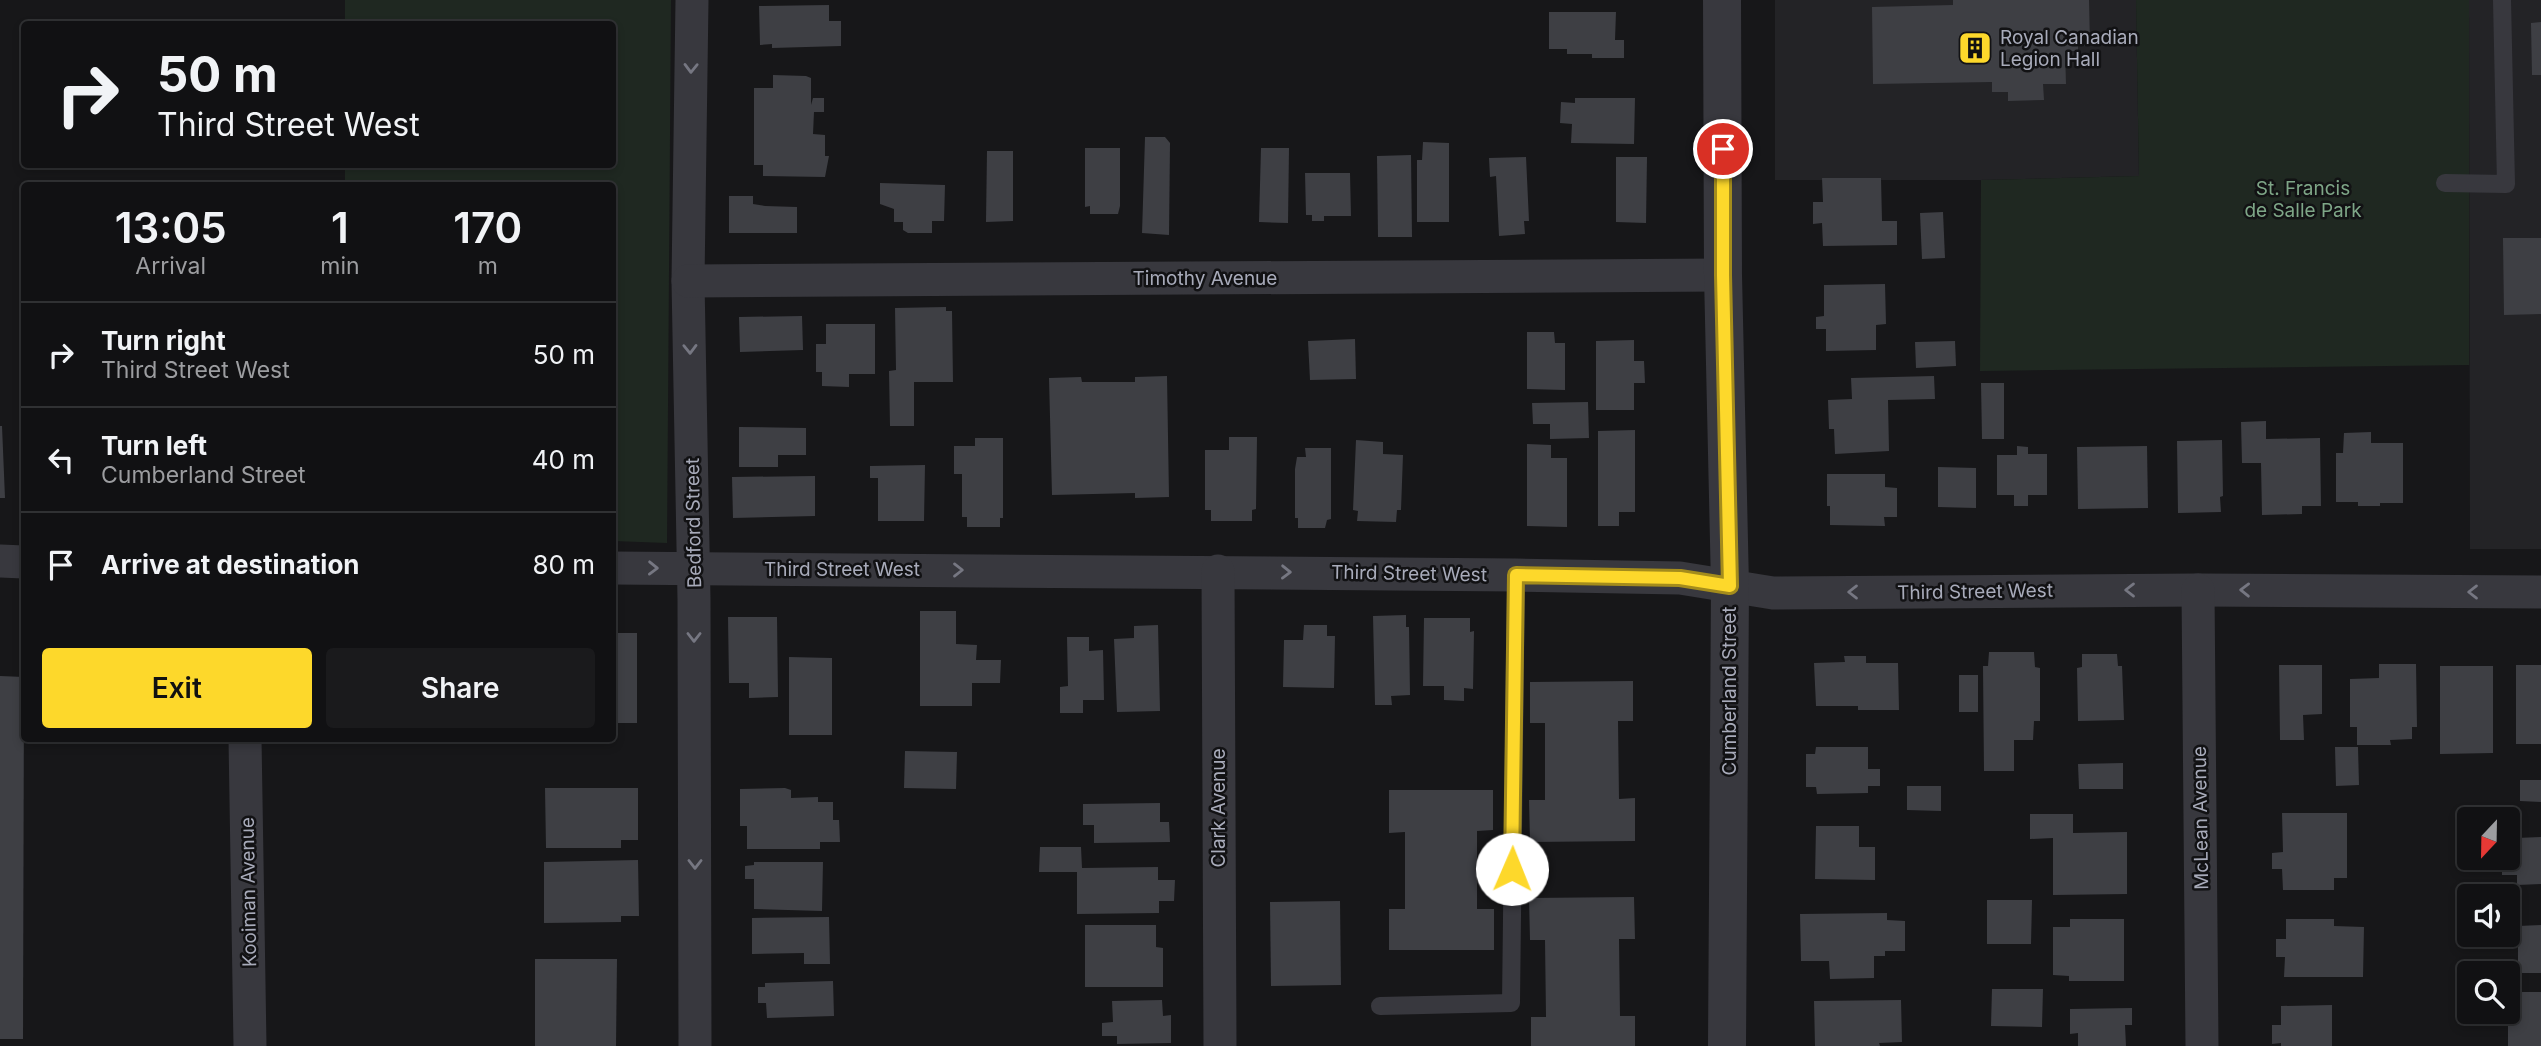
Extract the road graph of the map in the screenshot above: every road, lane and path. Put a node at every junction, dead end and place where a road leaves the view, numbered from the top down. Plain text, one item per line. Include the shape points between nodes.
1 (692, 0) edge
2 (1722, 0) edge
3 (2502, 0) edge
4 (2445, 183) dead end
5 (1723, 275) junction
6 (688, 281) junction
7 (0, 561) edge
8 (21, 562) edge
9 (616, 568) edge
10 (694, 569) junction
11 (1218, 571) junction
12 (1516, 575) junction
13 (1730, 586) junction
14 (2198, 590) junction
15 (2541, 592) edge
16 (245, 742) edge
17 (1380, 1006) dead end
18 (250, 1046) edge
19 (695, 1046) edge
20 (1220, 1046) edge
21 (1727, 1046) edge
22 (2202, 1046) edge

1 -> 6 street, Bedford Street
2 - 5 street, Cumberland Street
3 - 4 lane via 2506,184
5 - 6 street, Timothy Avenue
5 - 13 street, Cumberland Street
6 -> 10 street, Bedford Street
7 - 8 street
9 -> 10 street, Third Street West
10 -> 11 street, Third Street West
10 -> 19 street, Bedford Street
11 -> 12 street, Third Street West
11 - 20 street, Clark Avenue
12 - 13 street, Third Street West via 1680,578
12 - 17 lane via 1511,1003
14 -> 13 street, Third Street West via 1773,593
13 - 21 street, Cumberland Street
15 -> 14 street, Third Street West
14 - 22 street, McLean Avenue
16 - 18 street, Kooiman Avenue

